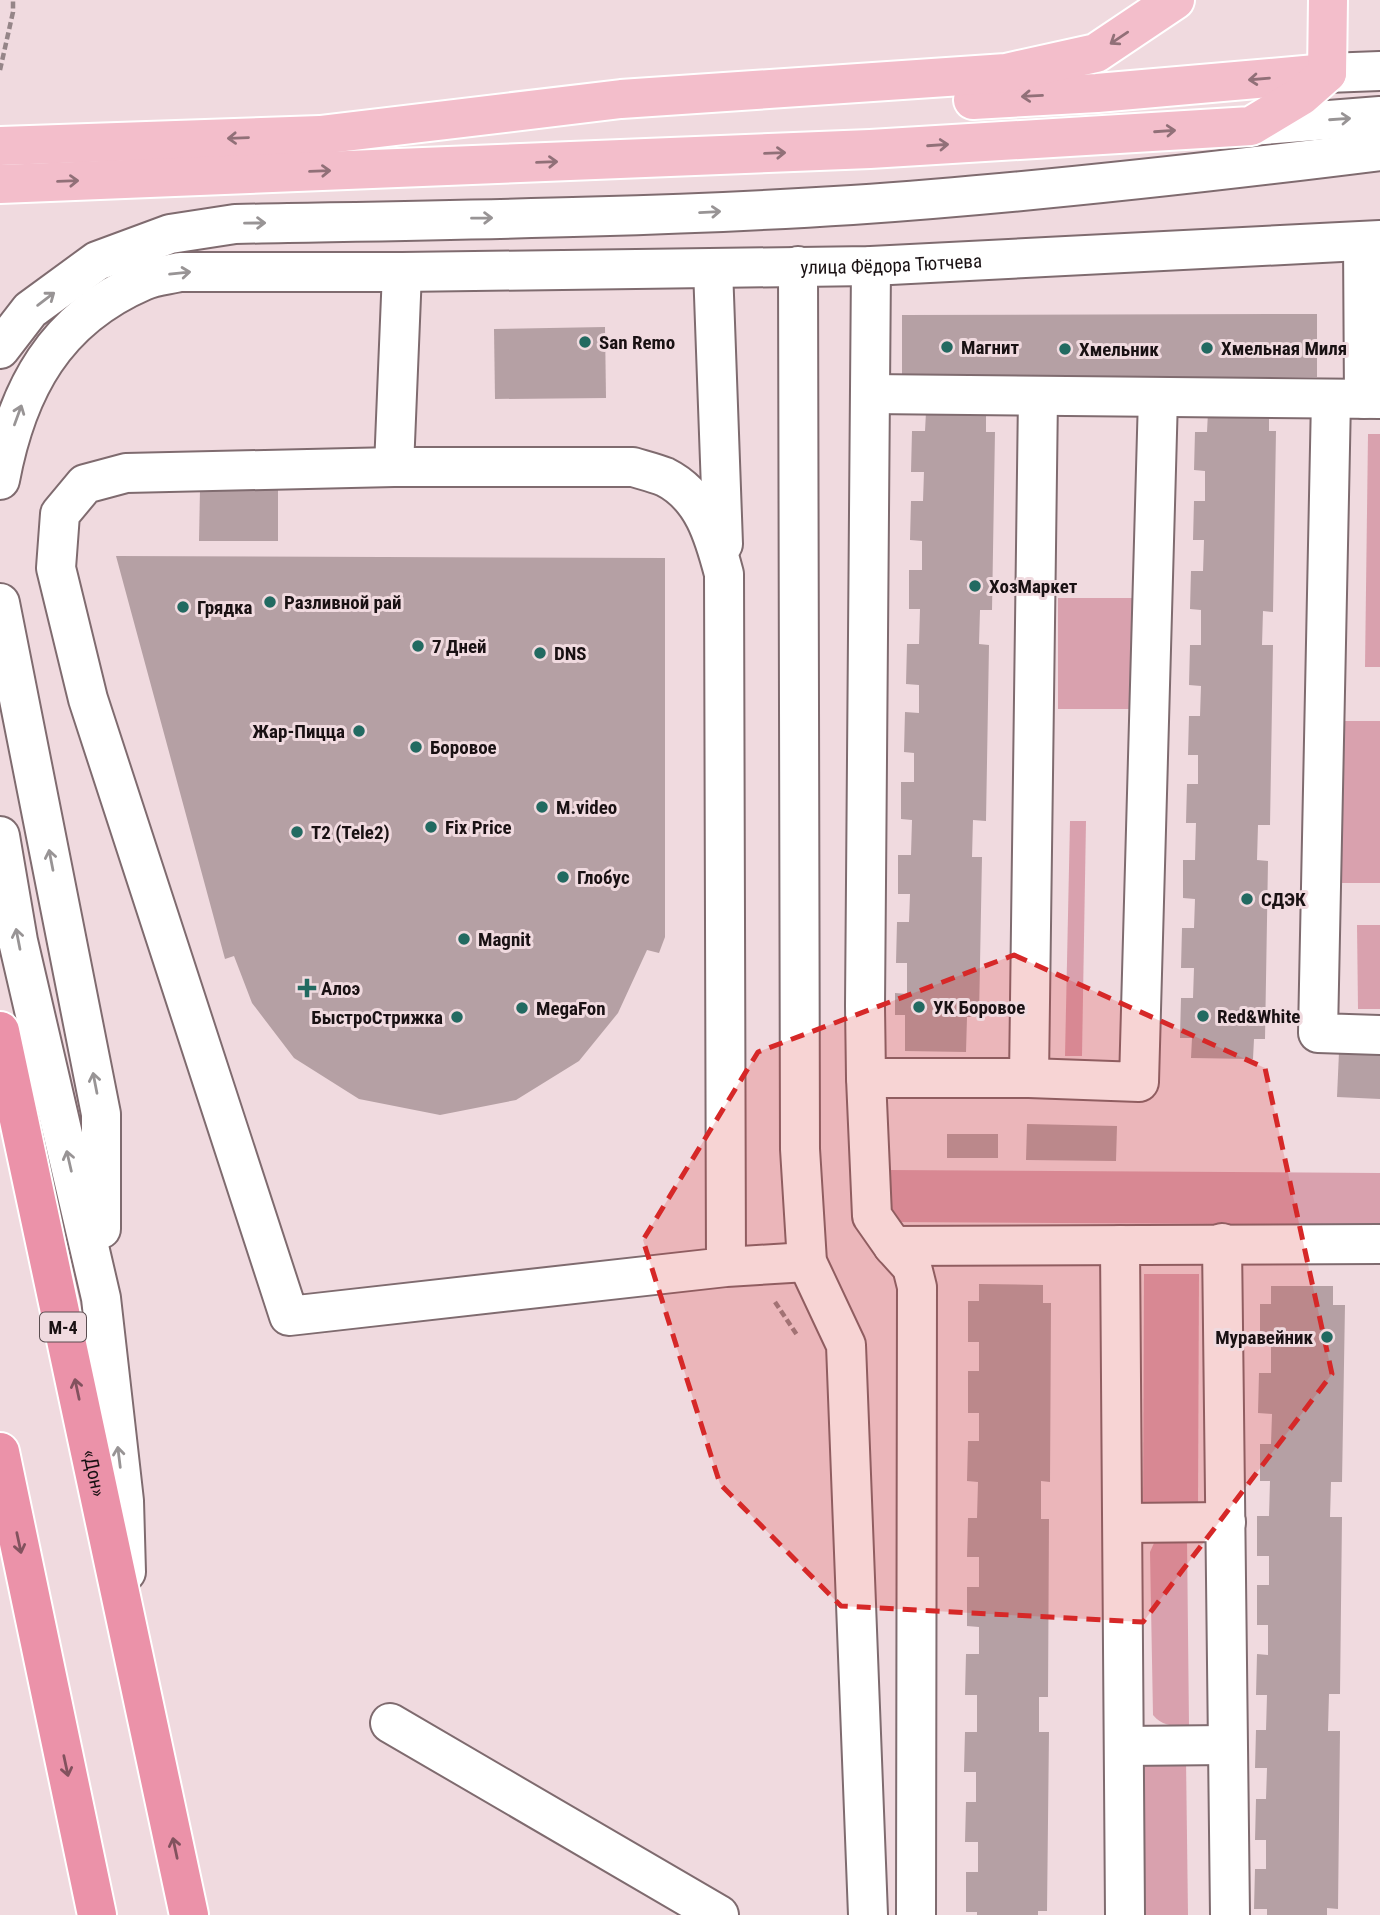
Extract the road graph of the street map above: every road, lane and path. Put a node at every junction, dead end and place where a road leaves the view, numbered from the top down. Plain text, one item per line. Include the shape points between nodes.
1 (13, 0) edge
2 (1175, 0) edge
3 (1328, 0) edge
4 (0, 70) edge
5 (1380, 71) edge
6 (1327, 73) junction
7 (1380, 116) edge
8 (1251, 126) junction
9 (380, 130) junction
10 (0, 146) edge
11 (1380, 150) edge
12 (0, 184) edge
13 (1371, 241) edge
14 (871, 266) junction
15 (798, 267) junction
16 (713, 268) junction
17 (402, 272) junction
18 (0, 349) edge
19 (870, 394) junction
20 (1038, 396) junction
21 (1158, 397) junction
22 (1358, 399) edge
23 (394, 467) junction
24 (0, 480) edge
25 (724, 574) junction
26 (0, 603) edge
27 (0, 836) edge
28 (0, 1031) edge
29 (1380, 1035) edge
30 (866, 1077) junction
31 (1029, 1077) junction
32 (1222, 1244) junction
33 (1380, 1244) edge
34 (1120, 1245) junction
35 (894, 1246) junction
36 (807, 1262) junction
37 (726, 1267) junction
38 (101, 1298) junction
39 (0, 1452) edge
40 (1226, 1522) junction
41 (1124, 1523) junction
42 (127, 1623) junction
43 (390, 1723) dead end
44 (1227, 1745) junction
45 (1124, 1746) junction
46 (97, 1915) edge
47 (189, 1915) edge
48 (719, 1915) edge
49 (868, 1915) edge
50 (916, 1915) edge
51 (1125, 1915) edge
52 (1230, 1915) edge

1 - 4 path
2 -> 9 main road via 1096,53 1006,73 621,99
3 - 6 main road
5 - 6 street
6 - 8 main road via 1301,96
6 -> 9 main road via 1084,93
8 -> 7 street
12 -> 8 main road via 870,149
9 -> 10 main road
18 -> 11 street via 30,310 97,261 170,234 235,224 852,205 1138,181
13 - 14 street, улица Фёдора Тютчева
13 - 22 street
14 - 15 street, улица Фёдора Тютчева
14 - 19 street
15 - 16 street, улица Фёдора Тютчева
15 - 36 street via 800,1149
16 - 17 street, улица Фёдора Тютчева
16 - 25 street
17 - 23 street
24 -> 17 street, улица Фёдора Тютчева via 18,415 38,367 68,329 145,280 180,272
19 - 20 street
19 - 30 street
20 - 21 street
20 - 31 street
21 - 22 street
21 - 31 street via 1139,1082
22 - 29 street via 1318,1033
23 - 25 street via 633,467 666,478 694,498 714,534
23 - 37 street via 126,473 85,484 60,514 56,568 88,699 289,1316
25 - 37 street
38 -> 26 street via 101,1114
38 -> 27 street via 18,941
42 -> 28 highway, «Дон» / М-4
30 - 31 street
30 - 35 street via 872,1216
32 - 33 street
32 - 34 street
32 - 40 street
34 - 35 street
34 - 41 street
35 - 50 street via 912,1267 918,1287
36 - 37 street
36 - 49 street via 846,1345
42 -> 38 street via 124,1501
39 -> 46 highway
40 - 41 street
40 - 44 street
41 - 45 street
47 -> 42 highway, «Дон» / М-4
43 - 48 street
44 - 45 street
44 - 52 street
45 - 51 street

